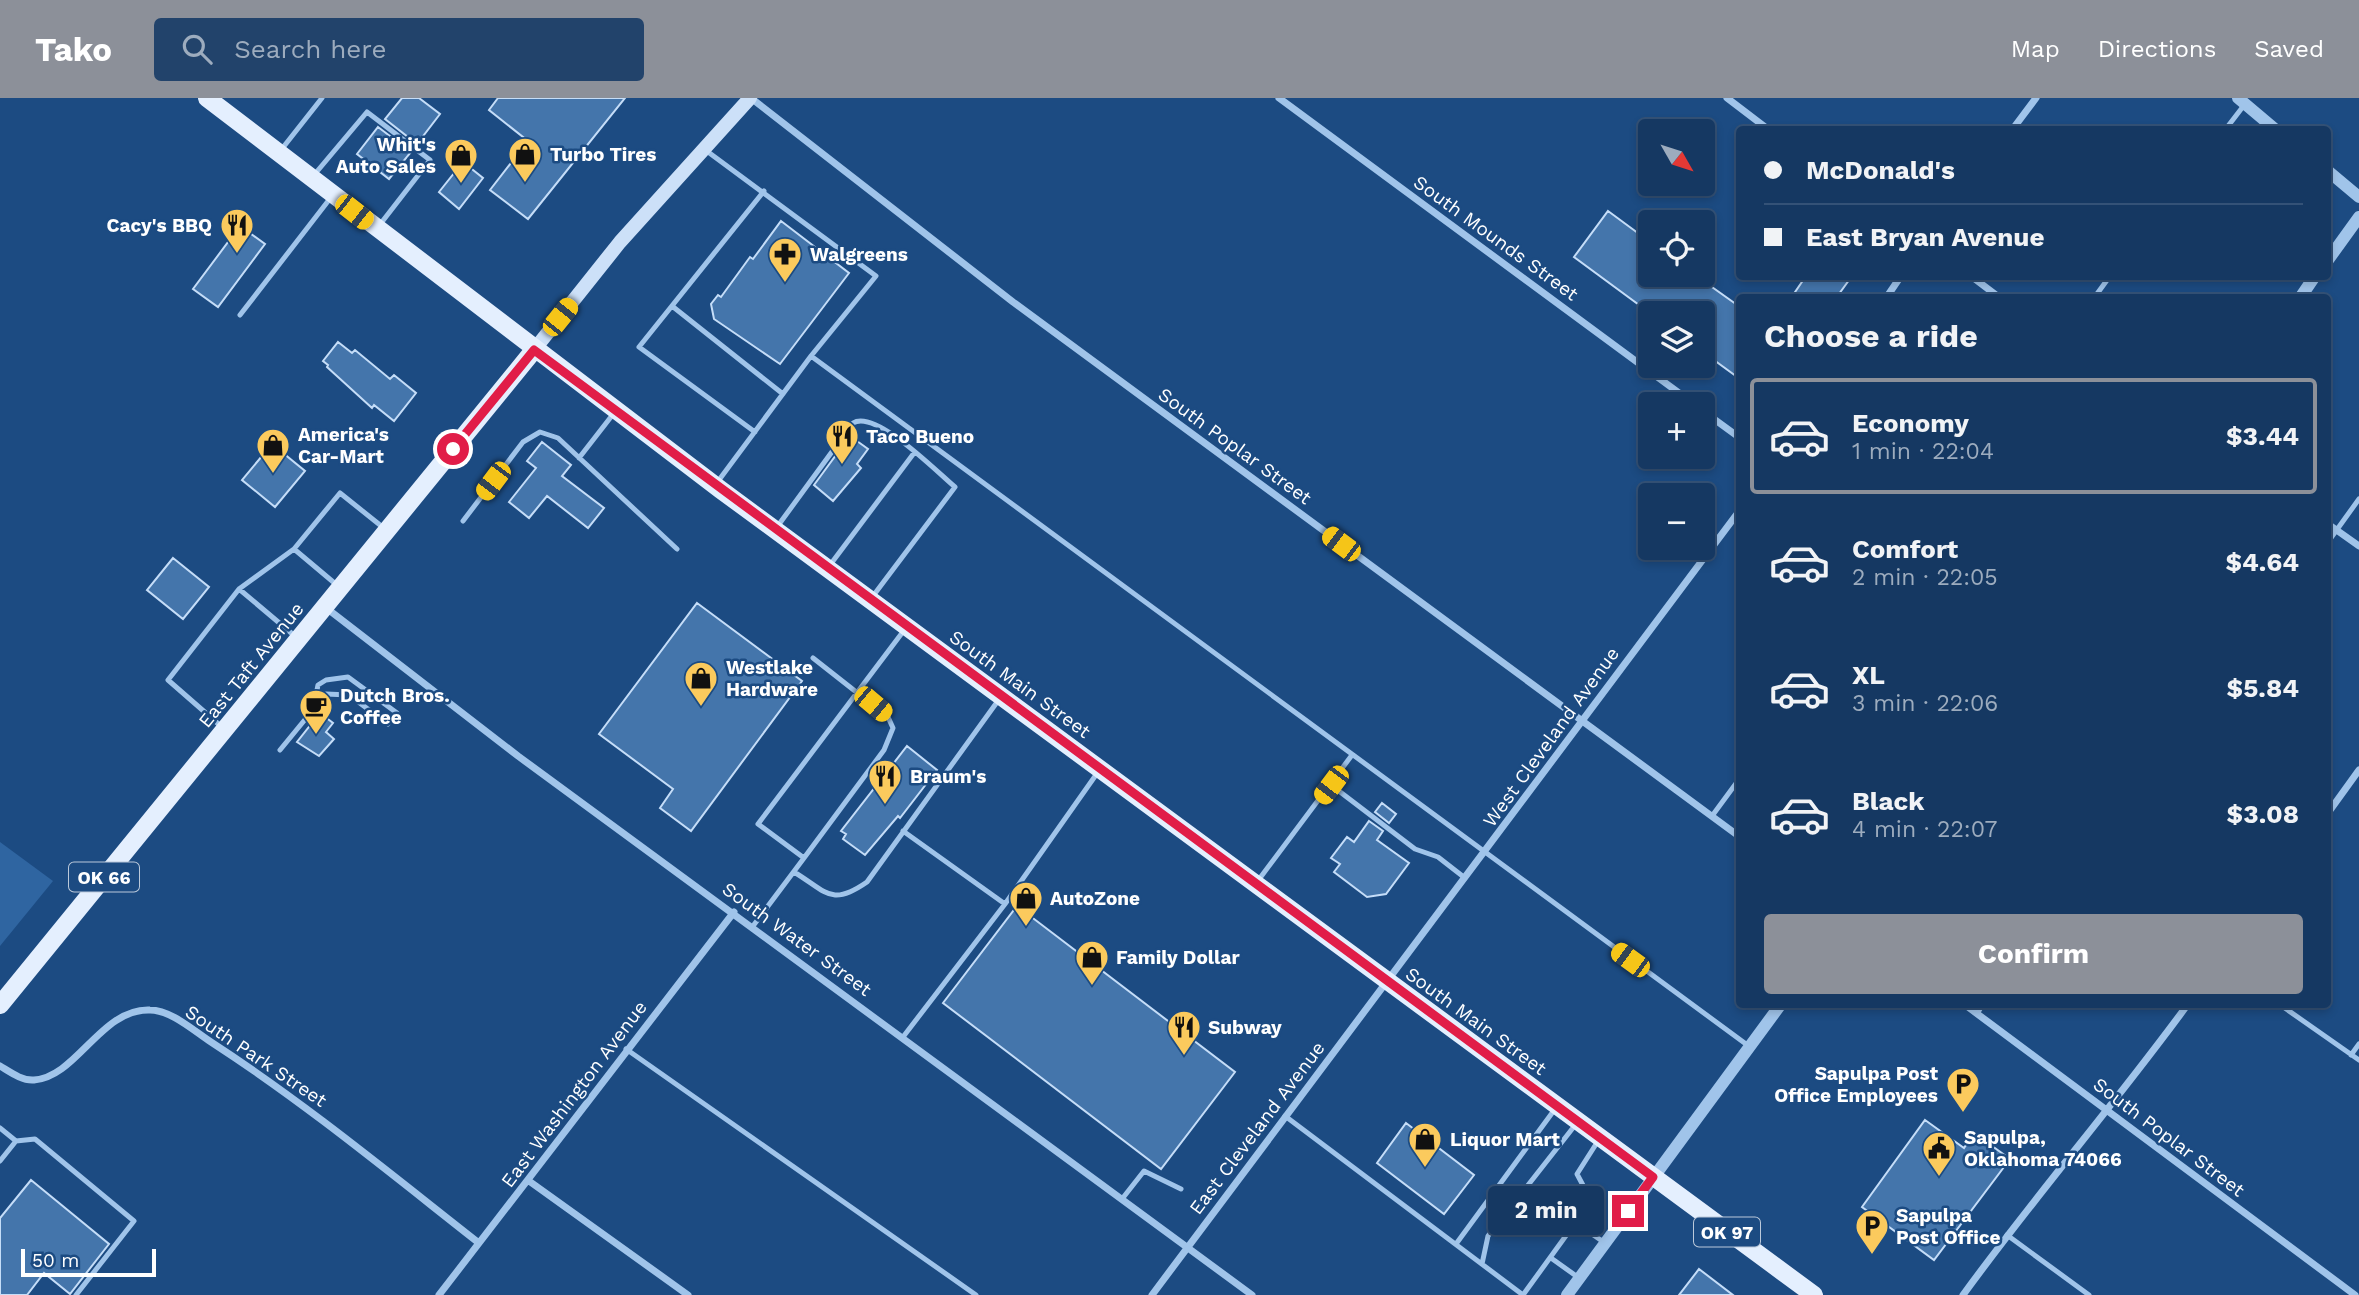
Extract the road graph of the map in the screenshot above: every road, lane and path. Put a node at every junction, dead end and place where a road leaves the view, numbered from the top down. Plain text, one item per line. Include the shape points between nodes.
1 (207, 98) edge
2 (322, 98) edge
3 (751, 98) edge
4 (1279, 98) edge
5 (1727, 98) edge
6 (2036, 98) edge
7 (2241, 101) edge
8 (1764, 126) edge
9 (2015, 126) edge
10 (2227, 126) edge
11 (2271, 126) edge
12 (708, 145) junction
13 (278, 153) junction
14 (2331, 174) edge
15 (311, 178) junction
16 (765, 191) junction
17 (332, 195) junction
18 (2359, 197) edge
19 (2359, 217) edge
20 (376, 229) junction
21 (2331, 256) edge
22 (1975, 280) edge
23 (1995, 294) edge
24 (672, 306) junction
25 (240, 315) dead end
26 (534, 350) junction
27 (811, 356) junction
28 (1678, 392) edge
29 (783, 394) junction
30 (615, 411) junction
31 (1715, 420) edge
32 (755, 432) junction
33 (1736, 435) edge
34 (914, 453) junction
35 (579, 458) junction
36 (715, 485) junction
37 (2359, 499) edge
38 (1736, 515) edge
39 (463, 521) dead end
40 (2331, 526) edge
41 (775, 529) junction
42 (2336, 530) junction
43 (387, 531) junction
44 (2331, 538) edge
45 (2359, 546) edge
46 (294, 549) junction
47 (677, 549) dead end
48 (828, 568) junction
49 (341, 588) junction
50 (239, 589) junction
51 (871, 599) junction
52 (325, 607) junction
53 (906, 626) junction
54 (299, 639) junction
55 (813, 658) dead end
56 (858, 691) junction
57 (1001, 696) junction
58 (314, 708) junction
59 (397, 713) dead end
60 (1581, 722) junction
61 (388, 724) dead end
62 (226, 730) junction
63 (280, 750) dead end
64 (1352, 755) junction
65 (1100, 769) junction
66 (2359, 770) edge
67 (1736, 783) edge
68 (1331, 785) junction
69 (2331, 809) edge
70 (1712, 816) junction
71 (904, 831) junction
72 (1736, 833) edge
73 (1484, 854) junction
74 (804, 858) junction
75 (794, 872) junction
76 (1465, 878) junction
77 (1256, 884) junction
78 (1005, 904) junction
79 (734, 912) junction
80 (753, 926) junction
81 (1388, 982) junction
82 (0, 1005) edge
83 (1778, 1008) edge
84 (1969, 1008) edge
85 (1981, 1008) edge
86 (2185, 1008) edge
87 (2285, 1008) edge
88 (1977, 1014) junction
89 (903, 1037) junction
90 (2359, 1044) edge
91 (1750, 1046) junction
92 (625, 1049) junction
93 (2351, 1055) junction
94 (2359, 1060) edge
95 (0, 1066) edge
96 (1556, 1106) junction
97 (2106, 1108) junction
98 (1285, 1116) junction
99 (1578, 1122) junction
100 (0, 1128) edge
101 (1600, 1138) junction
102 (16, 1141) junction
103 (0, 1161) edge
104 (1653, 1177) junction
105 (529, 1181) junction
106 (1181, 1189) dead end
107 (1122, 1199) junction
108 (1576, 1223) junction
109 (2007, 1235) junction
110 (479, 1243) junction
111 (1605, 1243) junction
112 (1456, 1244) junction
113 (1188, 1247) junction
114 (1551, 1258) junction
115 (1482, 1264) junction
116 (1580, 1278) junction
117 (76, 1295) edge
118 (439, 1295) edge
119 (688, 1295) edge
120 (976, 1295) edge
121 (1152, 1295) edge
122 (1252, 1295) edge
123 (1523, 1295) edge
124 (1567, 1295) edge
125 (1814, 1295) edge
126 (1963, 1295) edge
127 (2089, 1295) edge
128 (2355, 1295) edge

1 - 13 main road, South Main Street
2 - 13 lane
3 - 12 main road, OK 66
3 - 60 street, South Poplar Street via 1013,302
4 - 28 street, South Mounds Street
5 - 8 street
6 - 9 street
7 - 10 lane
7 - 11 street
12 - 16 lane
12 - 26 main road, OK 66 via 620,242
13 - 15 main road, South Main Street
14 - 18 street
15 - 17 main road, South Main Street
15 - 20 lane via 367,112 430,160
16 - 24 lane
16 - 27 lane via 876,276
17 - 20 main road, South Main Street
17 - 25 lane
19 - 21 street
20 - 26 main road, South Main Street
22 - 23 street
24 - 29 lane
24 - 32 lane via 639,347
26 - 30 main road, South Main Street / OK 97
26 - 43 main road, East Taft Avenue / OK 66
27 - 29 lane
27 - 64 lane
29 - 32 lane
30 - 35 lane
30 - 36 main road, South Main Street / OK 97
31 - 33 street
32 - 36 lane
34 - 41 lane via 883,428 858,419
34 - 48 lane
34 - 51 lane via 955,489
35 - 39 lane via 558,438 540,432 523,442
35 - 47 lane
36 - 41 main road, South Main Street / OK 97
37 - 42 lane
38 - 60 street, West Cleveland Avenue
40 - 42 street
41 - 48 main road, South Main Street / OK 97
42 - 44 lane
42 - 45 street
43 - 46 lane via 340,493
43 - 49 main road, East Taft Avenue / OK 66
46 - 49 lane
46 - 50 lane
48 - 51 main road, South Main Street / OK 97
49 - 52 main road, East Taft Avenue / OK 66
50 - 54 lane
50 - 62 lane via 169,680
51 - 53 main road, South Main Street / OK 97
52 - 54 main road, East Taft Avenue / OK 66
52 - 79 street, South Water Street via 518,756
53 - 56 lane
53 - 57 main road, South Main Street / OK 97
54 - 62 main road, East Taft Avenue / OK 66
55 - 56 lane
56 - 74 lane via 888,717 892,737
56 - 74 lane via 758,824
57 - 65 main road, South Main Street / OK 97
57 - 71 lane
58 - 59 lane via 318,685 348,677
58 - 61 lane via 326,694 349,695
58 - 63 lane
60 - 70 street, South Poplar Street
60 - 73 street, West Cleveland Avenue
62 - 82 main road, East Taft Avenue / OK 66
64 - 68 lane
64 - 73 lane
65 - 77 main road, South Main Street / OK 97
65 - 78 lane
66 - 69 street
67 - 70 lane
68 - 76 lane via 1415,849 1438,857
68 - 77 lane
70 - 72 street, South Poplar Street
71 - 75 lane via 867,882 847,896 835,897
71 - 78 lane
73 - 76 street, West Cleveland Avenue
73 - 91 lane
74 - 75 lane
75 - 80 lane
76 - 81 street, West Cleveland Avenue
77 - 81 main road, South Main Street / OK 97
78 - 89 lane
79 - 80 street, South Water Street
79 - 92 street, East Washington Avenue
80 - 89 street, South Water Street
81 - 96 main road, South Main Street / OK 97
81 - 98 street, East Cleveland Avenue
83 - 91 street
84 - 88 street, South Poplar Street
85 - 88 lane
86 - 97 street via 2130,1084
87 - 93 lane
88 - 97 street, South Poplar Street
89 - 107 street, South Water Street
90 - 93 lane
91 - 104 street
92 - 105 street, East Washington Avenue
92 - 120 lane
93 - 94 lane
95 - 110 street, South Park Street via 37,1080 59,1069 118,1018 150,1010 173,1018 275,1084
96 - 99 main road, South Main Street / OK 97
96 - 112 lane
97 - 109 street
97 - 128 street, South Poplar Street
98 - 112 lane
98 - 113 street, East Cleveland Avenue
99 - 101 main road, South Main Street / OK 97
99 - 115 lane via 1488,1236
100 - 102 lane
101 - 104 main road, South Main Street / OK 97
101 - 108 lane via 1577,1174 1587,1199
102 - 103 lane
102 - 117 lane via 35,1139 134,1222
104 - 111 street
104 - 125 main road, South Main Street / OK 97
105 - 110 street, East Washington Avenue
105 - 119 street
106 - 107 lane via 1144,1171
107 - 113 street, South Water Street
108 - 111 lane
108 - 114 lane
109 - 126 street
109 - 127 lane
110 - 118 street, East Washington Avenue
111 - 116 street
112 - 115 lane
113 - 121 street, East Cleveland Avenue
113 - 122 street, South Water Street
114 - 116 lane
114 - 123 lane
115 - 123 lane
116 - 124 street

